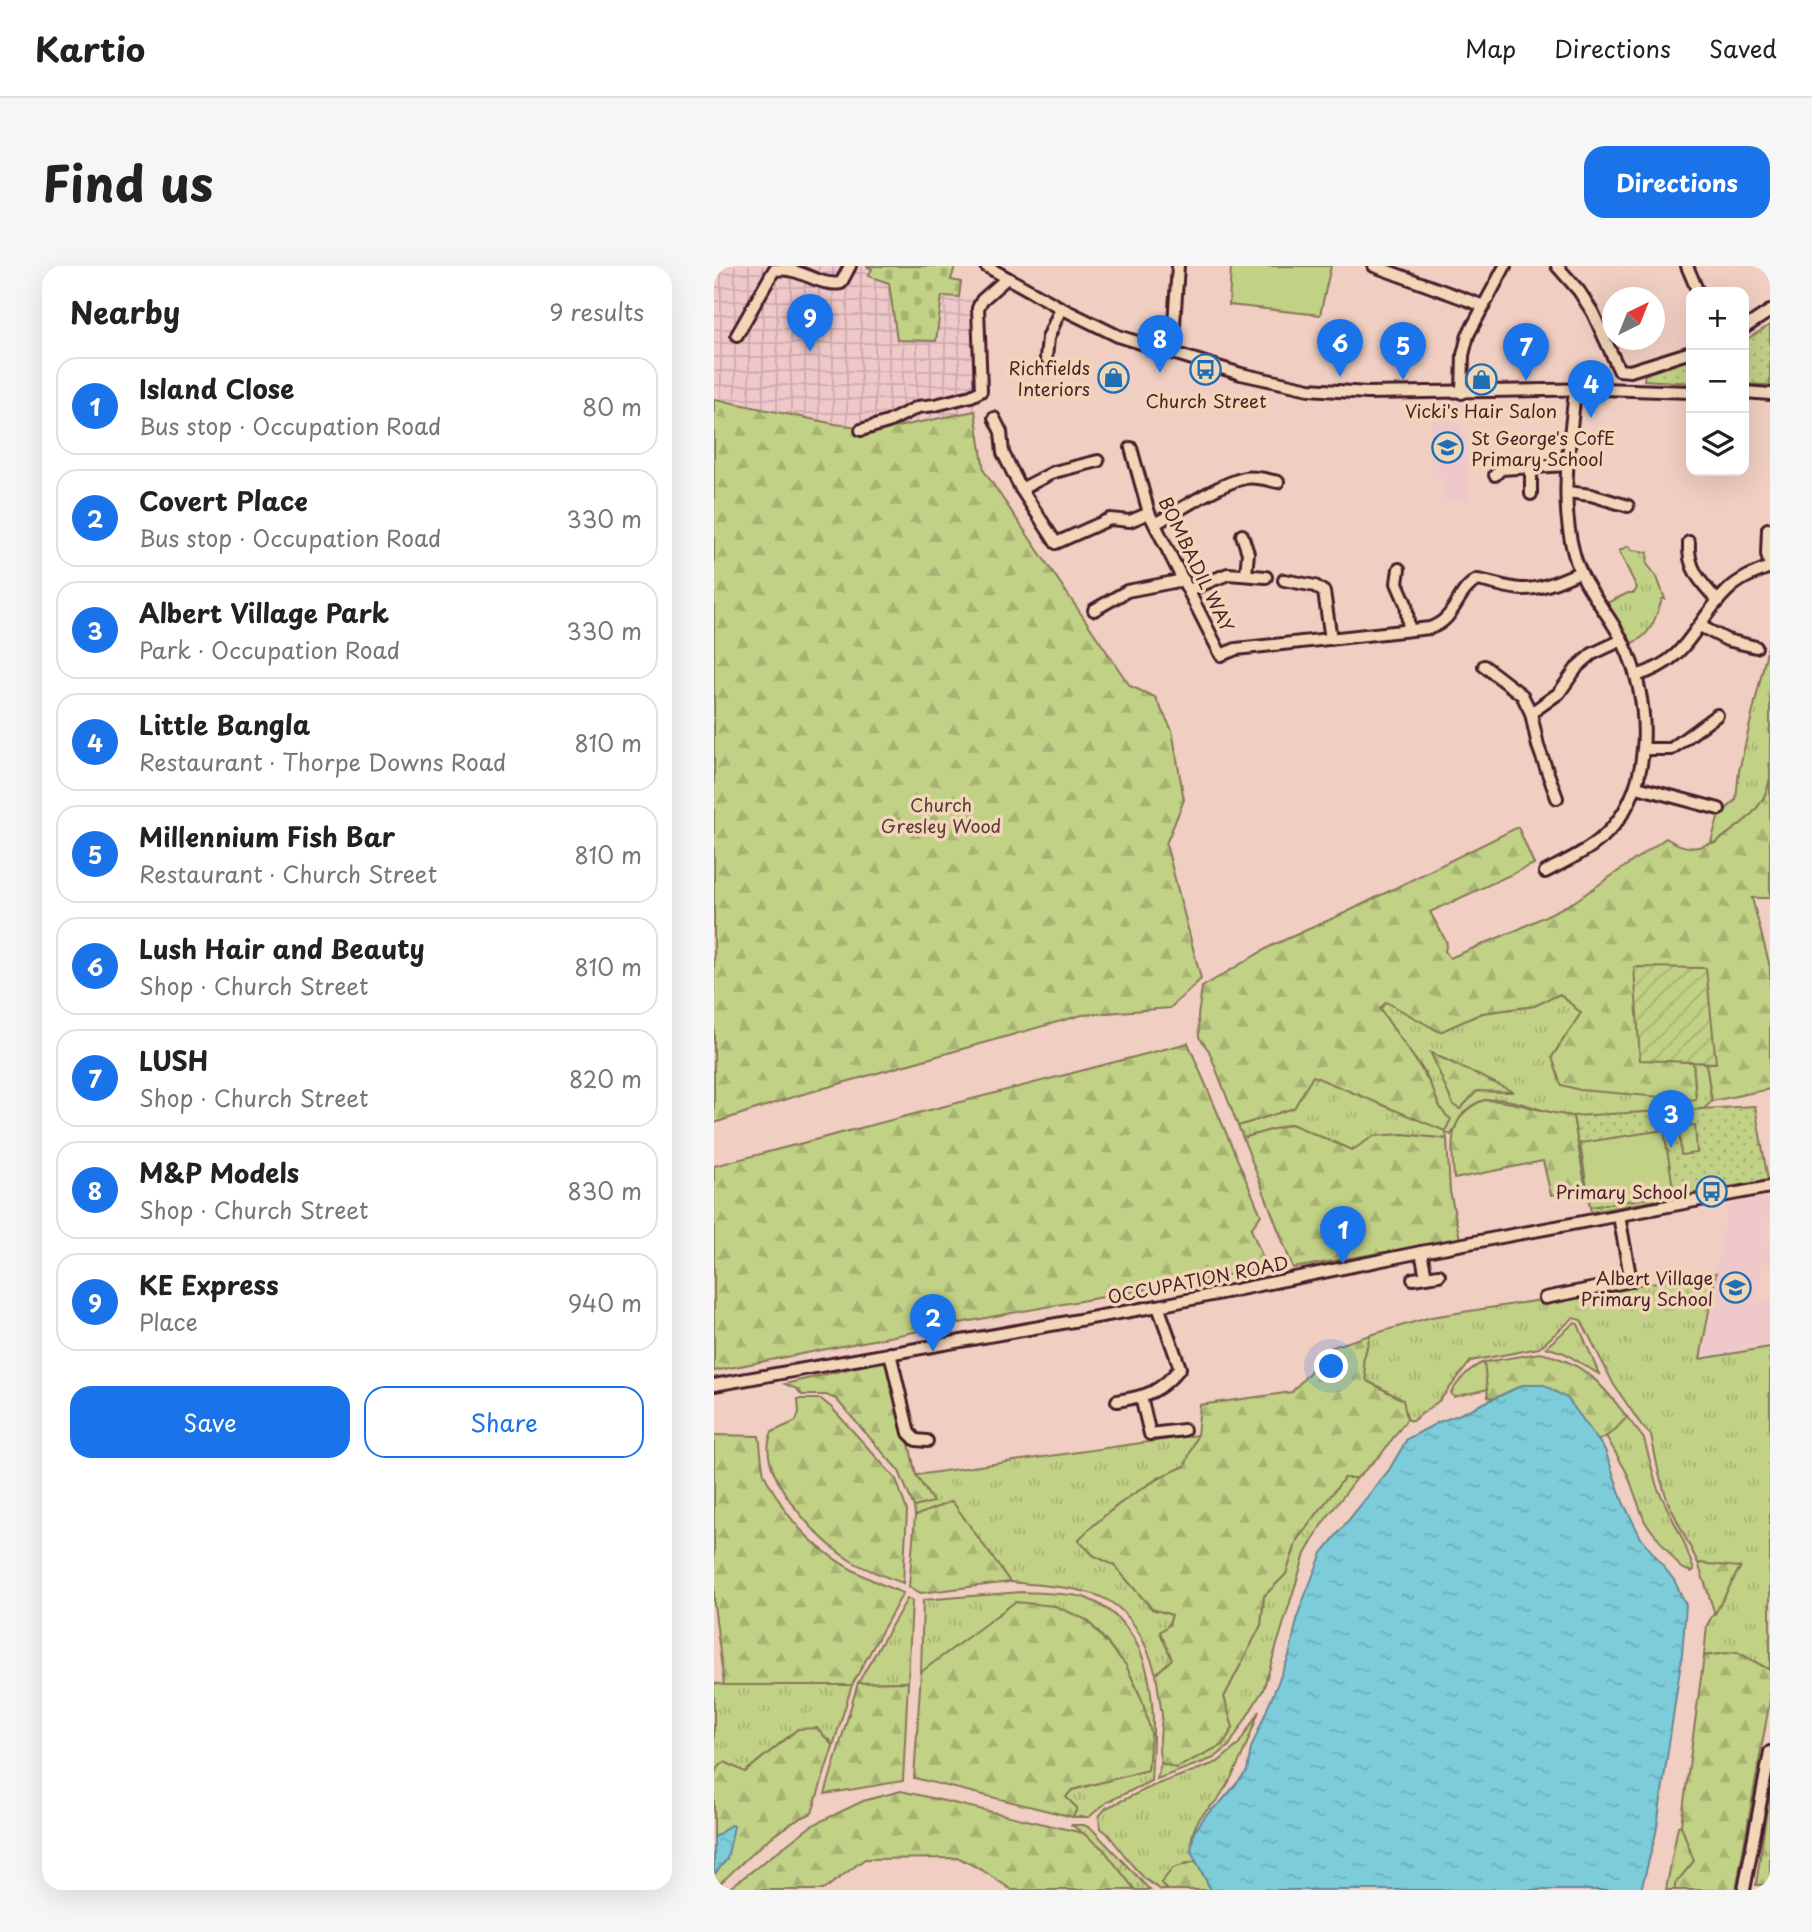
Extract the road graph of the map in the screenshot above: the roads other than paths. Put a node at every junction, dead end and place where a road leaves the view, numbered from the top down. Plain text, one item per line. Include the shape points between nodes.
1 (850, 266) edge
2 (986, 266) edge
3 (1178, 266) edge
4 (1374, 266) edge
5 (1505, 266) edge
6 (1557, 266) edge
7 (1687, 266) edge
8 (1007, 278) junction
9 (1696, 287) edge
10 (1484, 306) junction
11 (1061, 308) junction
12 (1770, 312) edge
13 (1749, 325) edge
14 (737, 335) dead end
15 (1172, 353) junction
16 (1686, 354) edge
17 (1046, 358) dead end
18 (1575, 390) junction
19 (1686, 392) edge
20 (1462, 393) junction
21 (1749, 393) edge
22 (1770, 394) edge
23 (994, 418) dead end
24 (861, 430) dead end
25 (1131, 448) dead end
26 (1098, 461) dead end
27 (1568, 465) junction
28 (1531, 469) junction
29 (1495, 475) dead end
30 (1279, 482) dead end
31 (1021, 489) junction
32 (1567, 492) junction
33 (1531, 494) dead end
34 (1628, 506) dead end
35 (1149, 513) junction
36 (1155, 524) junction
37 (1768, 529) edge
38 (1242, 536) dead end
39 (1689, 542) dead end
40 (1770, 567) edge
41 (1399, 569) dead end
42 (1580, 572) junction
43 (1247, 574) junction
44 (1266, 577) dead end
45 (1283, 580) dead end
46 (1187, 585) junction
47 (1718, 601) junction
48 (1094, 610) dead end
49 (1700, 626) junction
50 (1409, 630) junction
51 (1331, 639) junction
52 (1622, 640) junction
53 (1756, 647) dead end
54 (1484, 666) dead end
55 (1636, 676) junction
56 (1531, 713) junction
57 (1717, 715) dead end
58 (1643, 749) junction
59 (1637, 787) junction
60 (1557, 798) dead end
61 (1719, 809) dead end
62 (1545, 872) dead end
63 (1770, 1187) edge
64 (1619, 1216) junction
65 (1421, 1252) junction
66 (1439, 1275) dead end
67 (1426, 1277) junction
68 (1413, 1279) dead end
69 (1545, 1298) dead end
70 (1158, 1306) junction
71 (890, 1353) junction
72 (714, 1385) edge
73 (1141, 1397) junction
74 (1117, 1401) dead end
75 (1184, 1430) dead end
76 (928, 1441) dead end
77 (1770, 1752) edge
78 (1744, 1890) edge

1 - 14 street via 841,283 832,285 788,267 774,270
2 - 8 street
3 - 15 street
4 - 10 street
5 - 10 street
6 - 16 street via 1593,313 1619,370 1630,371
7 - 9 street
8 - 11 street
8 - 24 street via 978,308 981,391 918,407
10 - 20 street via 1465,344
11 - 15 street via 1118,336
11 - 17 street via 1048,338
12 - 13 street
15 - 20 street via 1308,389
18 - 19 street
18 - 20 street
18 - 27 street
21 - 22 street
23 - 31 street via 1003,453
25 - 35 street, BOMBADIL WAY
26 - 31 street via 1054,472
27 - 28 street
27 - 32 street
28 - 29 street via 1501,469
28 - 33 street
30 - 36 street via 1245,478
31 - 35 street via 1056,543 1110,519 1130,521
32 - 34 street
32 - 42 street
35 - 36 street, BOMBADIL WAY
36 - 46 street, BOMBADIL WAY
37 - 40 street
38 - 43 street via 1248,553
39 - 47 street via 1693,569
40 - 47 street via 1735,583
41 - 50 street via 1397,583 1406,604
42 - 50 street via 1530,589 1476,580 1441,624
42 - 52 street
43 - 44 street
43 - 46 street
45 - 51 street via 1324,592
46 - 48 street via 1127,591
46 - 51 street, BOMBADIL WAY via 1222,655 1236,649
47 - 49 street
49 - 53 street via 1727,640
49 - 55 street via 1677,656
50 - 51 street
52 - 55 street
52 - 56 street via 1592,654 1559,692
54 - 56 street via 1493,679 1522,695
55 - 58 street
56 - 60 street via 1552,768
57 - 58 street via 1671,749
58 - 59 street
59 - 61 street via 1693,808
59 - 62 street via 1603,838 1559,871
63 - 64 street, OCCUPATION ROAD
64 - 65 street, OCCUPATION ROAD
64 - 69 street via 1637,1280
65 - 67 street
65 - 70 street, OCCUPATION ROAD
66 - 67 street
67 - 68 street
70 - 71 street, OCCUPATION ROAD
70 - 73 street via 1180,1368 1166,1385
71 - 72 street, OCCUPATION ROAD
71 - 76 street via 909,1433 916,1440
73 - 74 street
73 - 75 street via 1150,1434
77 - 78 street

